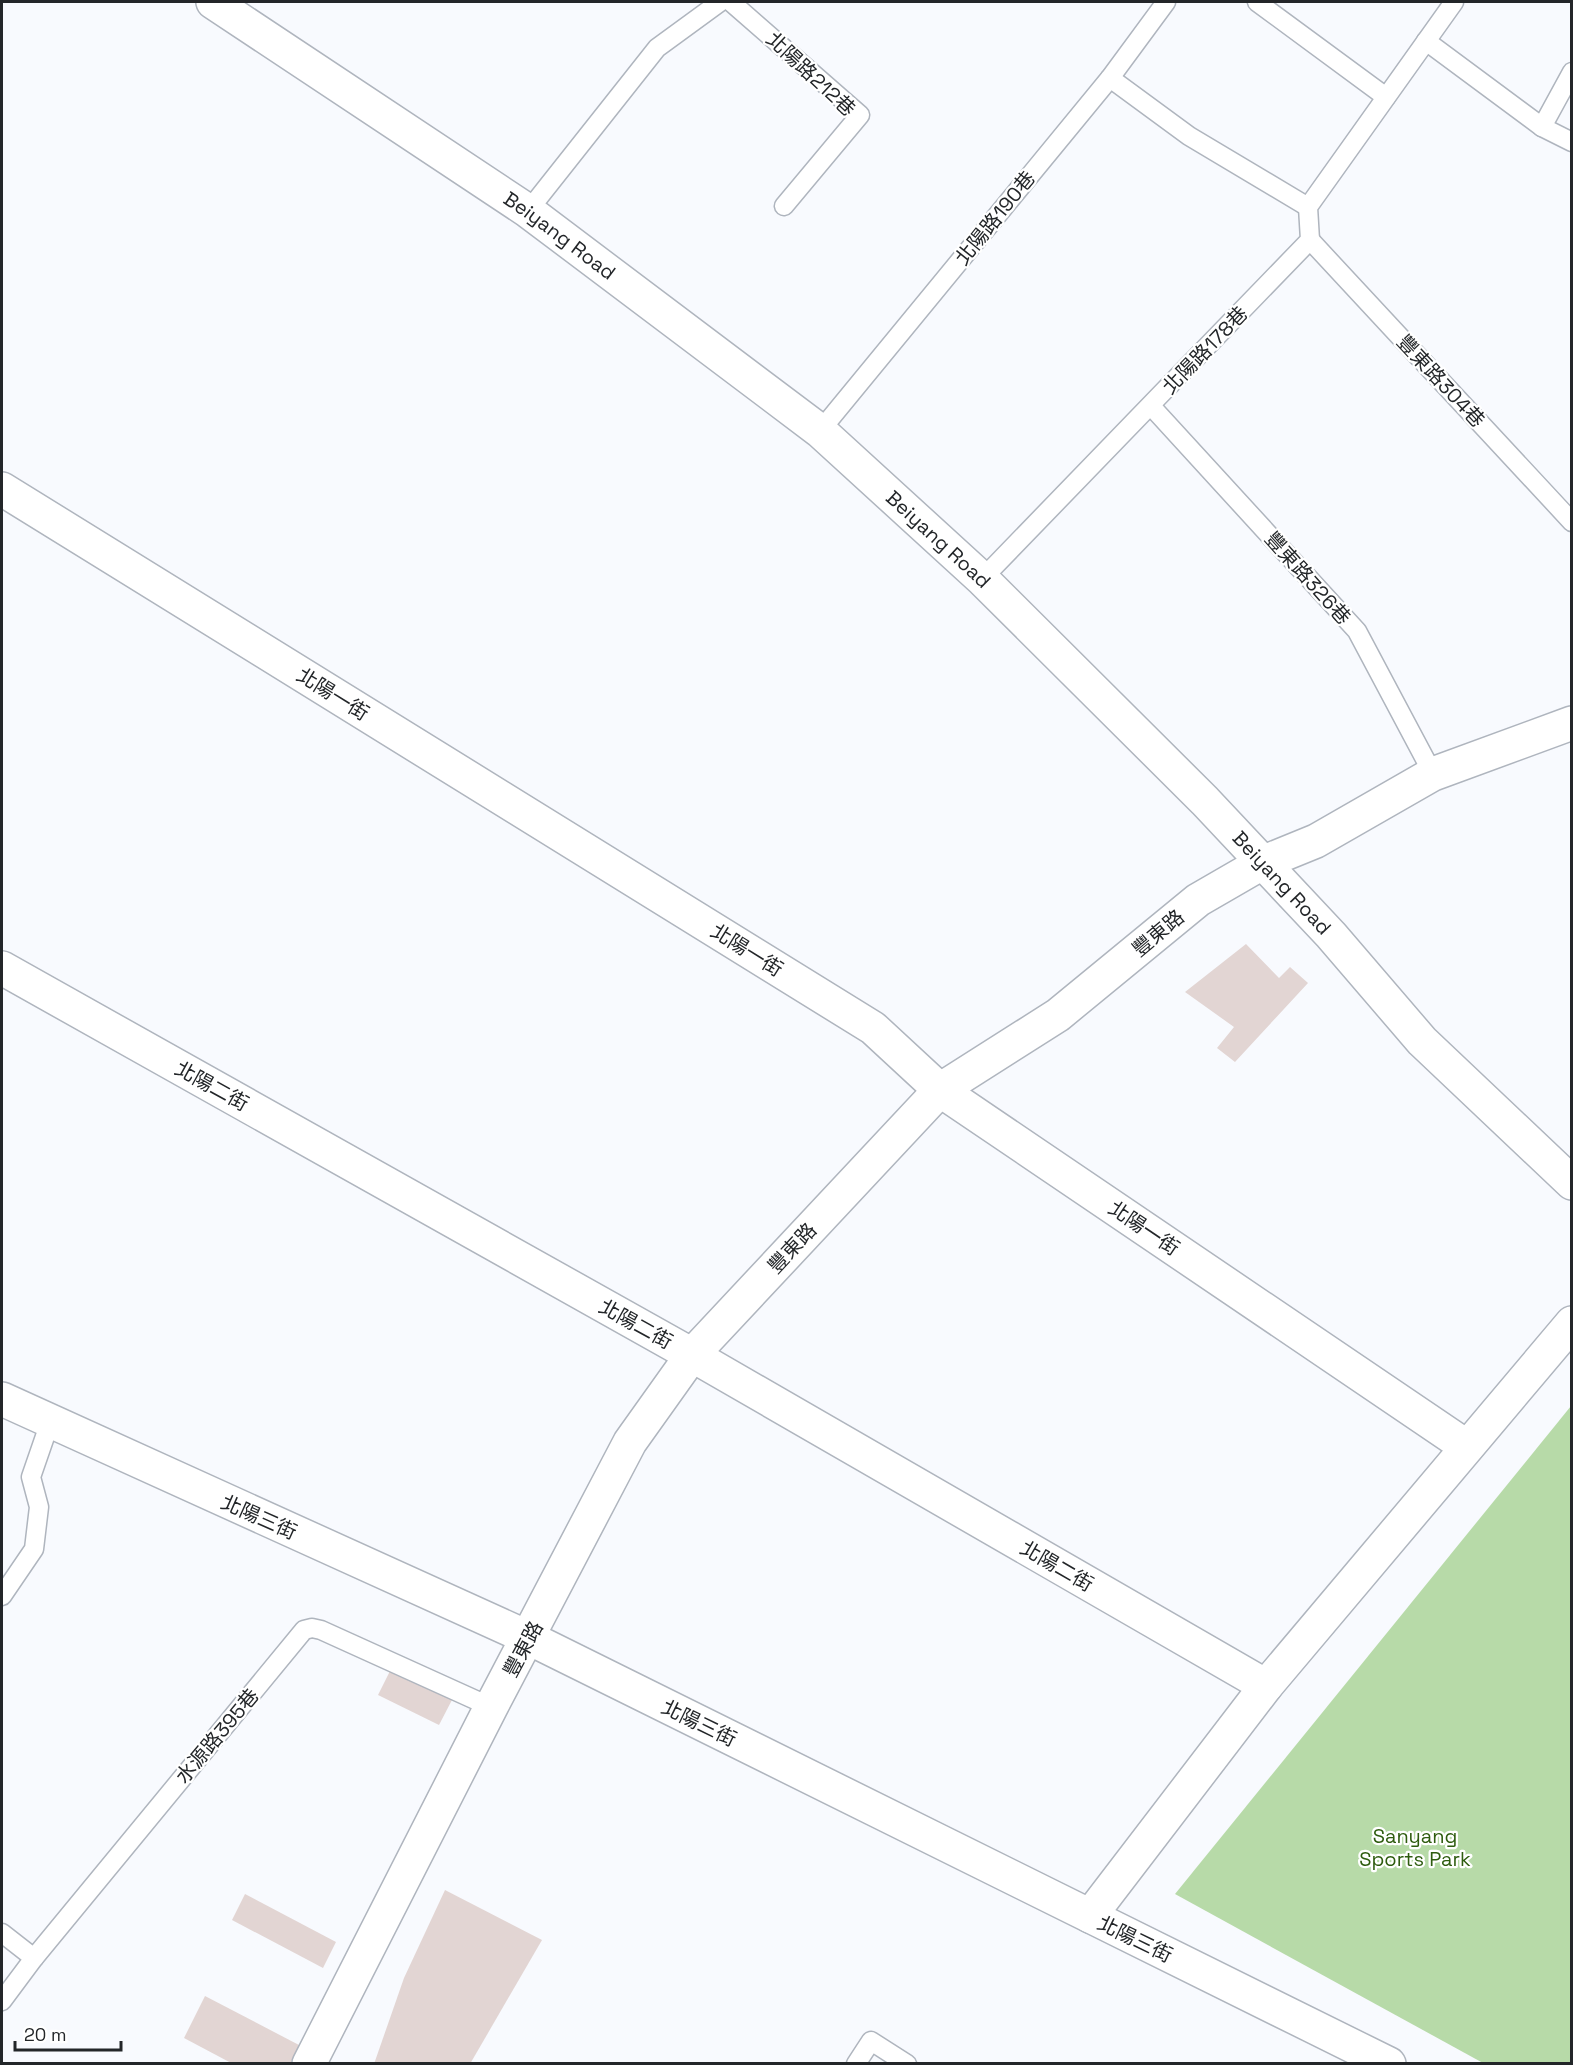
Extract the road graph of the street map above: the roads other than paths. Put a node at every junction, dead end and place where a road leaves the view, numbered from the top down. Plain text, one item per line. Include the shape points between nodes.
1 (213, 2) edge
2 (720, 2) edge
3 (731, 2) edge
4 (1166, 2) edge
5 (1257, 2) edge
6 (1454, 2) edge
7 (1426, 41) junction
8 (1572, 72) edge
9 (1110, 78) junction
10 (1386, 97) junction
11 (1542, 128) junction
12 (1572, 142) edge
13 (784, 206) dead end
14 (1308, 207) junction
15 (528, 211) junction
16 (1310, 240) junction
17 (1151, 406) junction
18 (820, 431) junction
19 (2, 489) edge
20 (1572, 522) edge
21 (982, 579) junction
22 (1572, 723) edge
23 (1433, 774) junction
24 (1262, 863) junction
25 (2, 968) edge
26 (940, 1090) junction
27 (1572, 1184) edge
28 (1572, 1323) edge
29 (692, 1355) junction
30 (2, 1399) edge
31 (50, 1422) junction
32 (1467, 1447) junction
33 (2, 1596) edge
34 (528, 1638) junction
35 (1266, 1686) junction
36 (491, 1707) junction
37 (1090, 1916) junction
38 (2, 1933) edge
39 (34, 1958) junction
40 (2, 2001) edge
41 (309, 2064) edge
42 (856, 2064) edge
43 (907, 2064) edge
44 (1389, 2064) edge

1 - 15 street, Beiyang Road
2 - 15 lane via 657,48
3 - 13 lane, 北陽路212巷 via 860,115
4 - 9 lane, 北陽路190巷
5 - 10 lane
6 - 7 lane
7 - 10 lane
7 - 11 lane
8 - 11 lane
9 - 14 lane via 1189,136
9 - 18 lane, 北陽路190巷
10 - 14 lane
11 - 12 lane
14 - 16 lane
15 - 18 street, Beiyang Road
16 - 17 lane, 北陽路178巷
16 - 20 lane, 豐東路304巷
17 - 21 lane, 北陽路178巷
17 - 23 lane, 豐東路326巷 via 1357,631
18 - 21 street, Beiyang Road
19 - 26 street, 北陽一街 via 873,1028
21 - 24 street, Beiyang Road
22 - 23 street, 豐東路
23 - 24 street, 豐東路 via 1316,841
24 - 26 street, 豐東路 via 1198,900 1058,1015
24 - 27 street, Beiyang Road via 1331,935 1422,1041
25 - 29 street, 北陽二街
26 - 29 street, 豐東路
26 - 32 street, 北陽一街
28 - 32 street
29 - 34 street, 豐東路 via 630,1442
29 - 35 street, 北陽二街
30 - 31 street, 北陽三街
31 - 33 lane via 31,1477 39,1507 34,1549
31 - 34 street, 北陽三街
32 - 35 street
34 - 36 street, 豐東路
34 - 37 street, 北陽三街
35 - 37 street
36 - 39 lane, 水源路395巷 via 321,1630 304,1630
36 - 41 street, 豐東路
37 - 44 street, 北陽三街
38 - 39 lane
39 - 40 lane, 水源路395巷
42 - 43 lane via 871,2041

